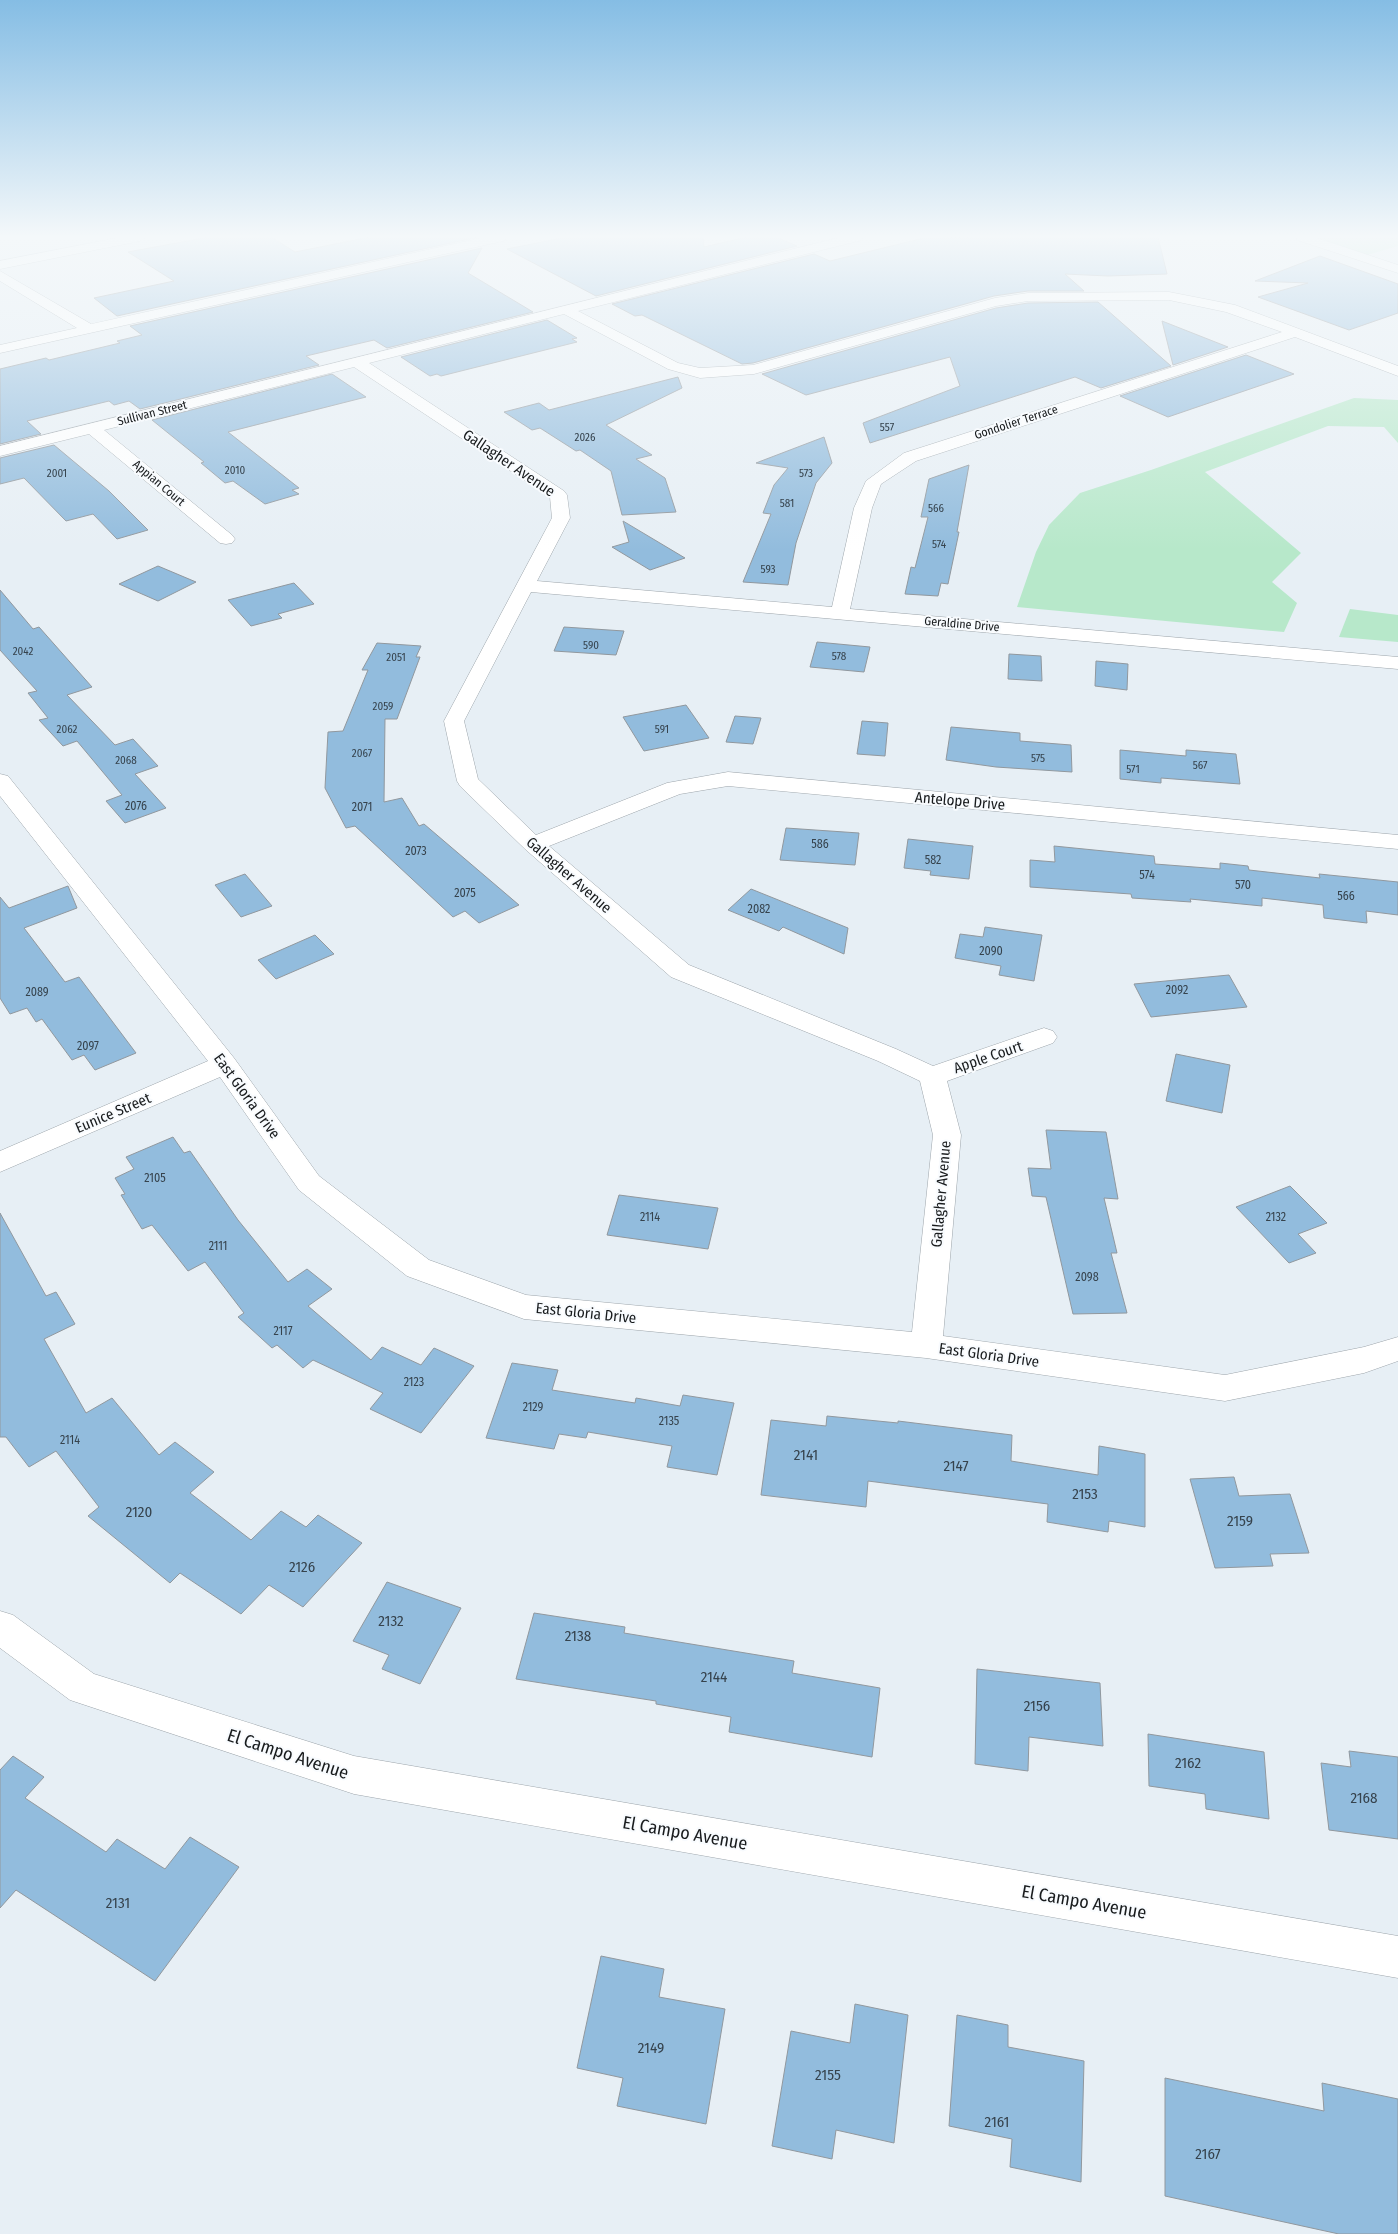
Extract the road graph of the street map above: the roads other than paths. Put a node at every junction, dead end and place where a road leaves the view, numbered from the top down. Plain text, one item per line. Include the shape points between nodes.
1 (34, 341) edge
2 (440, 341) edge
3 (626, 341) edge
4 (854, 341) edge
5 (1268, 341) edge
6 (1317, 341) edge
7 (0, 349) edge
8 (357, 362) junction
9 (1398, 371) edge
10 (92, 428) junction
11 (0, 450) edge
12 (226, 539) dead end
13 (527, 586) junction
14 (840, 613) junction
15 (1398, 663) edge
16 (0, 781) edge
17 (1398, 842) edge
18 (532, 844) junction
19 (1044, 1037) dead end
20 (225, 1064) junction
21 (932, 1076) junction
22 (0, 1162) edge
23 (926, 1346) junction
24 (1398, 1349) edge
25 (0, 1627) edge
26 (1398, 1957) edge

1 - 7 street
2 - 8 street, Sullivan Street
3 - 4 street via 673,366 700,373 754,369
5 - 14 street, Gondolier Terrace via 910,457 874,481 863,508
6 - 9 street
8 - 10 street, Sullivan Street
8 - 13 street, Gallagher Avenue via 558,496 561,518
10 - 11 street, Sullivan Street
10 - 12 street, Appian Court
13 - 14 street, Geraldine Drive
13 - 18 street, Gallagher Avenue via 454,721 468,781
14 - 15 street, Geraldine Drive
16 - 20 street, East Gloria Drive
17 - 18 street, Antelope Drive via 728,779 676,788
18 - 21 street, Gallagher Avenue via 680,971
19 - 21 street, Apple Court
20 - 22 street, Eunice Street
20 - 23 street, East Gloria Drive via 309,1183 418,1268 524,1307
21 - 23 street, Gallagher Avenue via 947,1135
23 - 24 street, East Gloria Drive via 1225,1388 1364,1360
25 - 26 street, El Campo Avenue via 83,1688 354,1775

